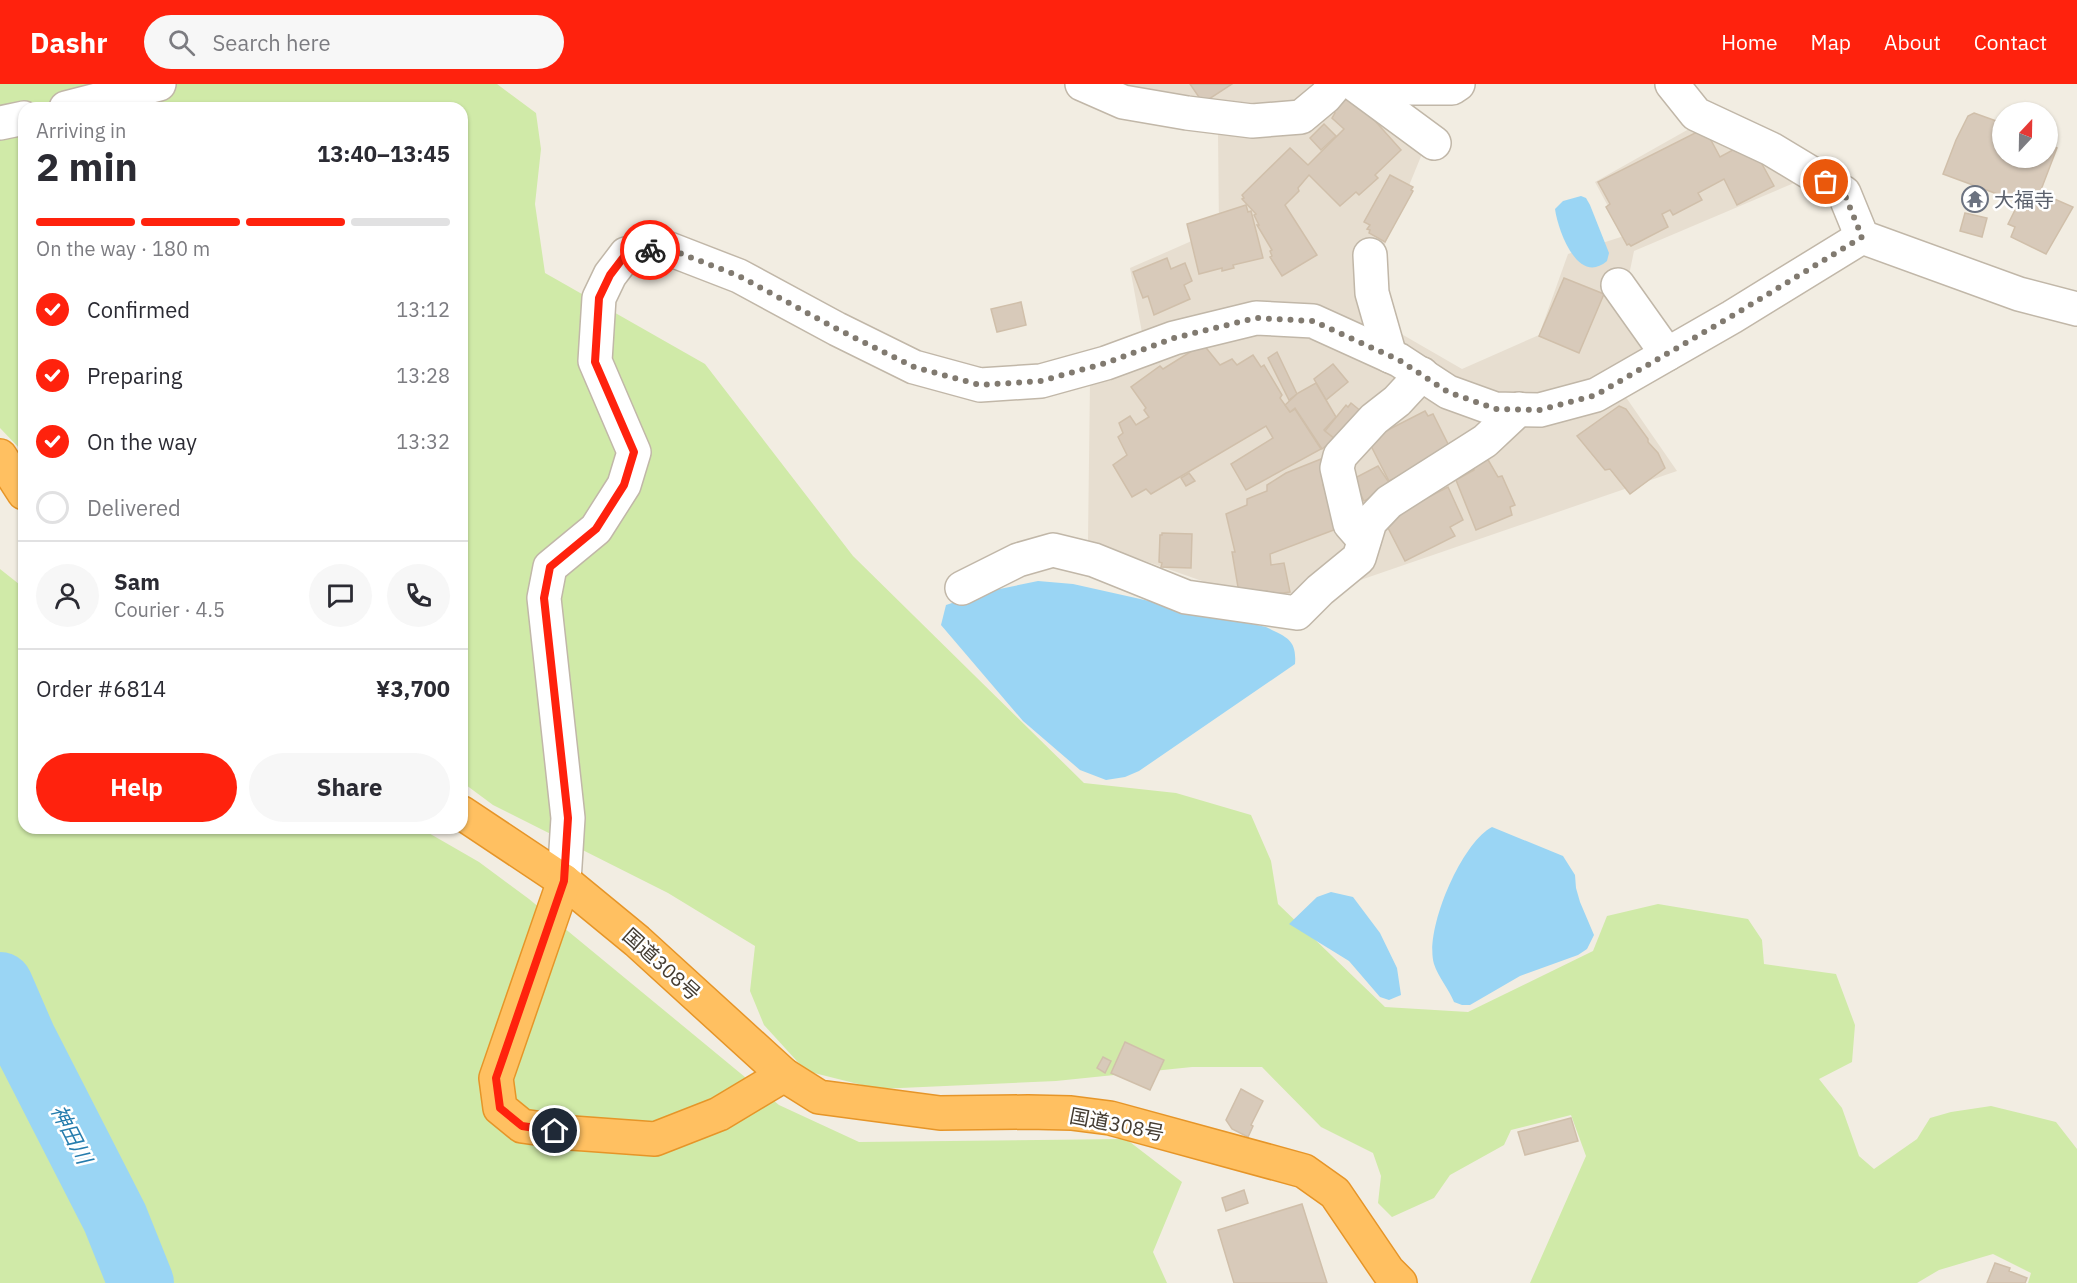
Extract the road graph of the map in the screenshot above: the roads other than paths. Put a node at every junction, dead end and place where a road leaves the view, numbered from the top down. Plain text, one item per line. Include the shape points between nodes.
1 (159, 84) edge
2 (1082, 84) edge
3 (1336, 84) edge
4 (1354, 84) edge
5 (1391, 84) edge
6 (1458, 84) edge
7 (1672, 84) edge
8 (89, 102) edge
9 (18, 119) edge
10 (0, 123) edge
11 (1434, 143) dead end
12 (1862, 237) junction
13 (1370, 255) dead end
14 (1618, 285) dead end
15 (2077, 309) edge
16 (1667, 354) junction
17 (1390, 356) junction
18 (1422, 374) junction
19 (1519, 410) junction
20 (0, 456) edge
21 (18, 484) edge
22 (1365, 540) junction
23 (962, 588) dead end
24 (468, 817) edge
25 (564, 881) junction
26 (784, 1075) junction
27 (1400, 1283) edge

1 - 8 street
2 - 3 street via 1124,102 1252,121 1301,117
4 - 11 street
5 - 6 street via 1400,88 1452,88
7 - 12 street via 1696,114 1771,149 1844,193
9 - 10 street
12 - 15 street via 2019,294
12 - 16 street
13 - 17 street via 1372,294
14 - 16 street
16 - 19 street via 1596,395 1540,410
17 - 18 street
17 - 25 street via 1313,321 1256,318 1174,338 1041,381 980,385 914,367 739,276 664,247 626,254 599,298 595,362 634,452 624,485 596,529 550,567 544,598 568,818
18 - 19 street via 1448,392 1496,409
18 - 22 street via 1340,456 1337,468 1350,524
19 - 22 street via 1485,441 1389,502 1370,522
20 - 21 highway
22 - 23 street via 1359,558 1296,613 1186,597 1094,560 1053,550 1018,560
24 - 25 highway, 国道308号
25 - 26 highway, 国道308号 via 637,940
25 - 26 highway via 496,1078 500,1108 522,1126 655,1139 719,1114
26 - 27 highway, 国道308号 via 819,1097 898,1109 940,1113 1071,1113 1110,1118 1304,1171 1335,1193

